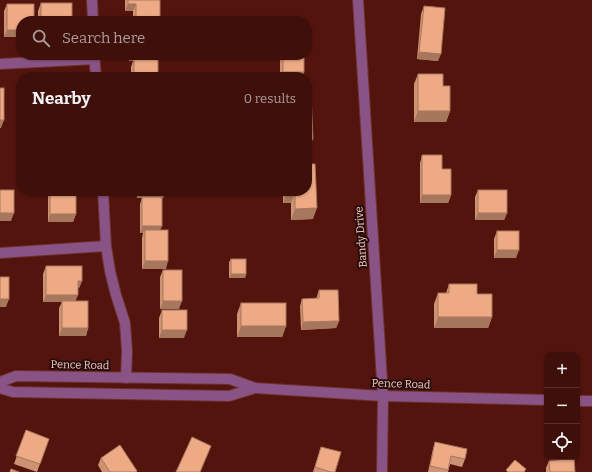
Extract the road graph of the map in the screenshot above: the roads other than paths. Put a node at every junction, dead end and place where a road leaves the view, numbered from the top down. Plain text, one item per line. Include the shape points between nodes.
1 (92, 0) edge
2 (358, 0) edge
3 (93, 16) edge
4 (54, 60) edge
5 (94, 60) edge
6 (0, 64) edge
7 (96, 72) edge
8 (103, 196) edge
9 (106, 246) junction
10 (0, 253) edge
11 (126, 378) junction
12 (0, 382) edge
13 (0, 388) edge
14 (255, 388) junction
15 (383, 396) junction
16 (544, 400) edge
17 (580, 401) edge
18 (592, 401) edge
19 (382, 472) edge

1 - 3 street
2 - 15 street, Bandy Drive
4 - 6 street
5 - 7 street
8 - 9 street
9 - 10 street
9 - 11 street via 116,295 125,322
11 - 12 street, Pence Road via 16,376
11 - 14 street, Pence Road via 230,379
13 - 14 street, Pence Road via 13,392 229,396
14 - 15 street, Pence Road
15 - 16 street, Pence Road
15 - 19 street, Bandy Drive
17 - 18 street

